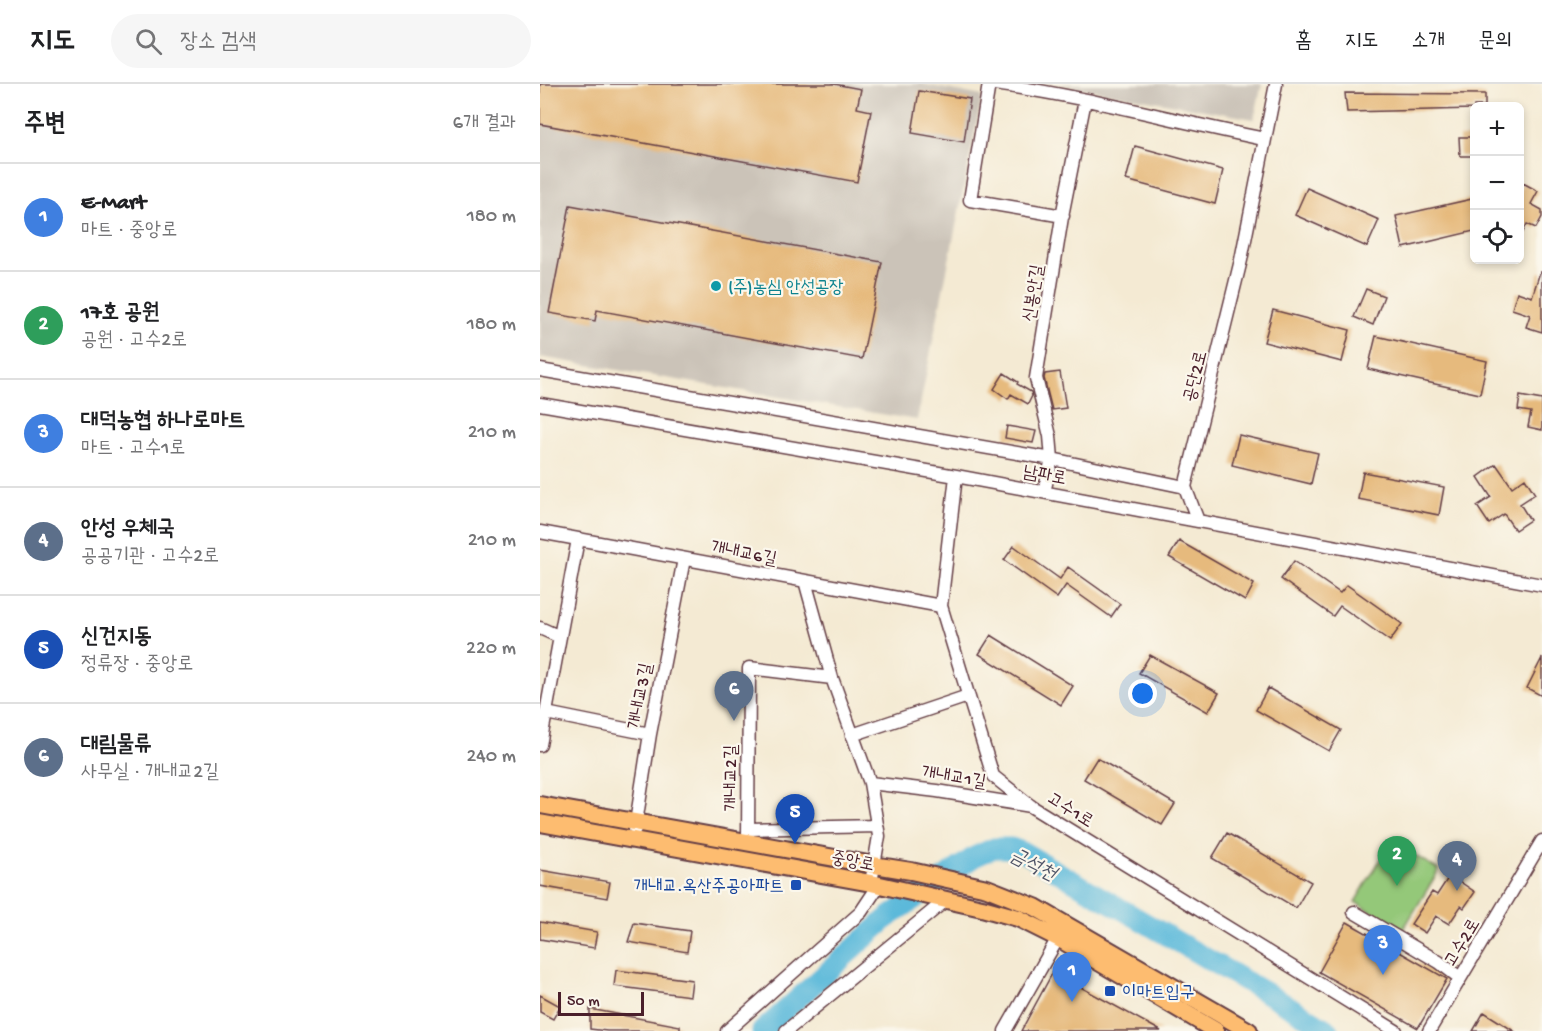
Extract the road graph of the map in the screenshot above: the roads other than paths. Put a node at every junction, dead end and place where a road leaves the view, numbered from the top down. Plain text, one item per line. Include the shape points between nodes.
1 (989, 84) edge
2 (994, 84) edge
3 (1276, 84) edge
4 (1085, 100) junction
5 (1264, 139) junction
6 (1063, 216) junction
7 (540, 370) edge
8 (540, 404) edge
9 (1052, 459) junction
10 (956, 476) junction
11 (1185, 487) junction
12 (1044, 492) junction
13 (1198, 521) junction
14 (540, 532) edge
15 (579, 539) junction
16 (684, 559) junction
17 (805, 581) junction
18 (1542, 585) edge
19 (941, 606) junction
20 (540, 628) edge
21 (560, 636) junction
22 (832, 678) junction
23 (968, 696) junction
24 (546, 713) junction
25 (650, 734) junction
26 (852, 735) junction
27 (540, 744) edge
28 (870, 783) junction
29 (540, 805) edge
30 (1032, 807) junction
31 (636, 822) junction
32 (540, 823) edge
33 (877, 826) junction
34 (748, 835) junction
35 (633, 840) junction
36 (1542, 841) edge
37 (874, 866) junction
38 (875, 884) junction
39 (946, 900) junction
40 (1354, 912) dead end
41 (1058, 938) junction
42 (1460, 978) junction
43 (727, 1031) edge
44 (788, 1031) edge
45 (1005, 1031) edge
46 (1216, 1031) edge
47 (1249, 1031) edge
48 (1396, 1031) edge
49 (1429, 1031) edge

1 - 6 street via 970,200
2 - 4 street
3 - 5 street, 공단2로
4 - 5 street
4 - 6 street, 신봉안길
5 - 11 street, 공단2로 via 1241,260
6 - 9 street, 신봉안길 via 1036,378
7 - 9 street
8 - 10 street, 남파로
9 - 11 street
9 - 12 street, 신봉안길
10 - 12 street, 남파로
10 - 19 street, 고수1로
11 - 13 street
12 - 13 street, 남파로
13 - 18 street, 남파로
14 - 15 street, 개내교6길
15 - 16 street, 개내교6길
15 - 21 street
16 - 17 street, 개내교6길
16 - 25 street, 개내교3길
17 - 19 street, 개내교6길
17 - 22 street
19 - 23 street, 고수1로
20 - 21 street
21 - 24 street
22 - 26 street
22 - 34 street, 개내교2길 via 749,668
23 - 26 street
23 - 30 street, 고수1로 via 993,776
24 - 25 street
24 - 27 street
25 - 31 street, 개내교3길
26 - 28 street
28 - 30 street, 개내교1길
28 - 33 street
29 - 31 main road, 중앙로
30 - 48 street, 고수1로
31 - 34 main road, 중앙로
31 - 35 street, 개내교3길
32 - 35 main road, 중앙로
33 - 34 street, 개내교2길
33 - 37 street
34 - 37 main road, 중앙로
35 - 38 main road, 중앙로
36 - 42 street, 고수2로
37 - 38 street
37 - 47 main road, 중앙로 via 987,888 1035,907
38 - 39 main road
38 - 43 street, 중앙로 via 861,912
39 - 41 main road via 1018,918
39 - 44 street
40 - 42 street
41 - 45 street
41 - 46 main road
42 - 49 street, 고수2로

